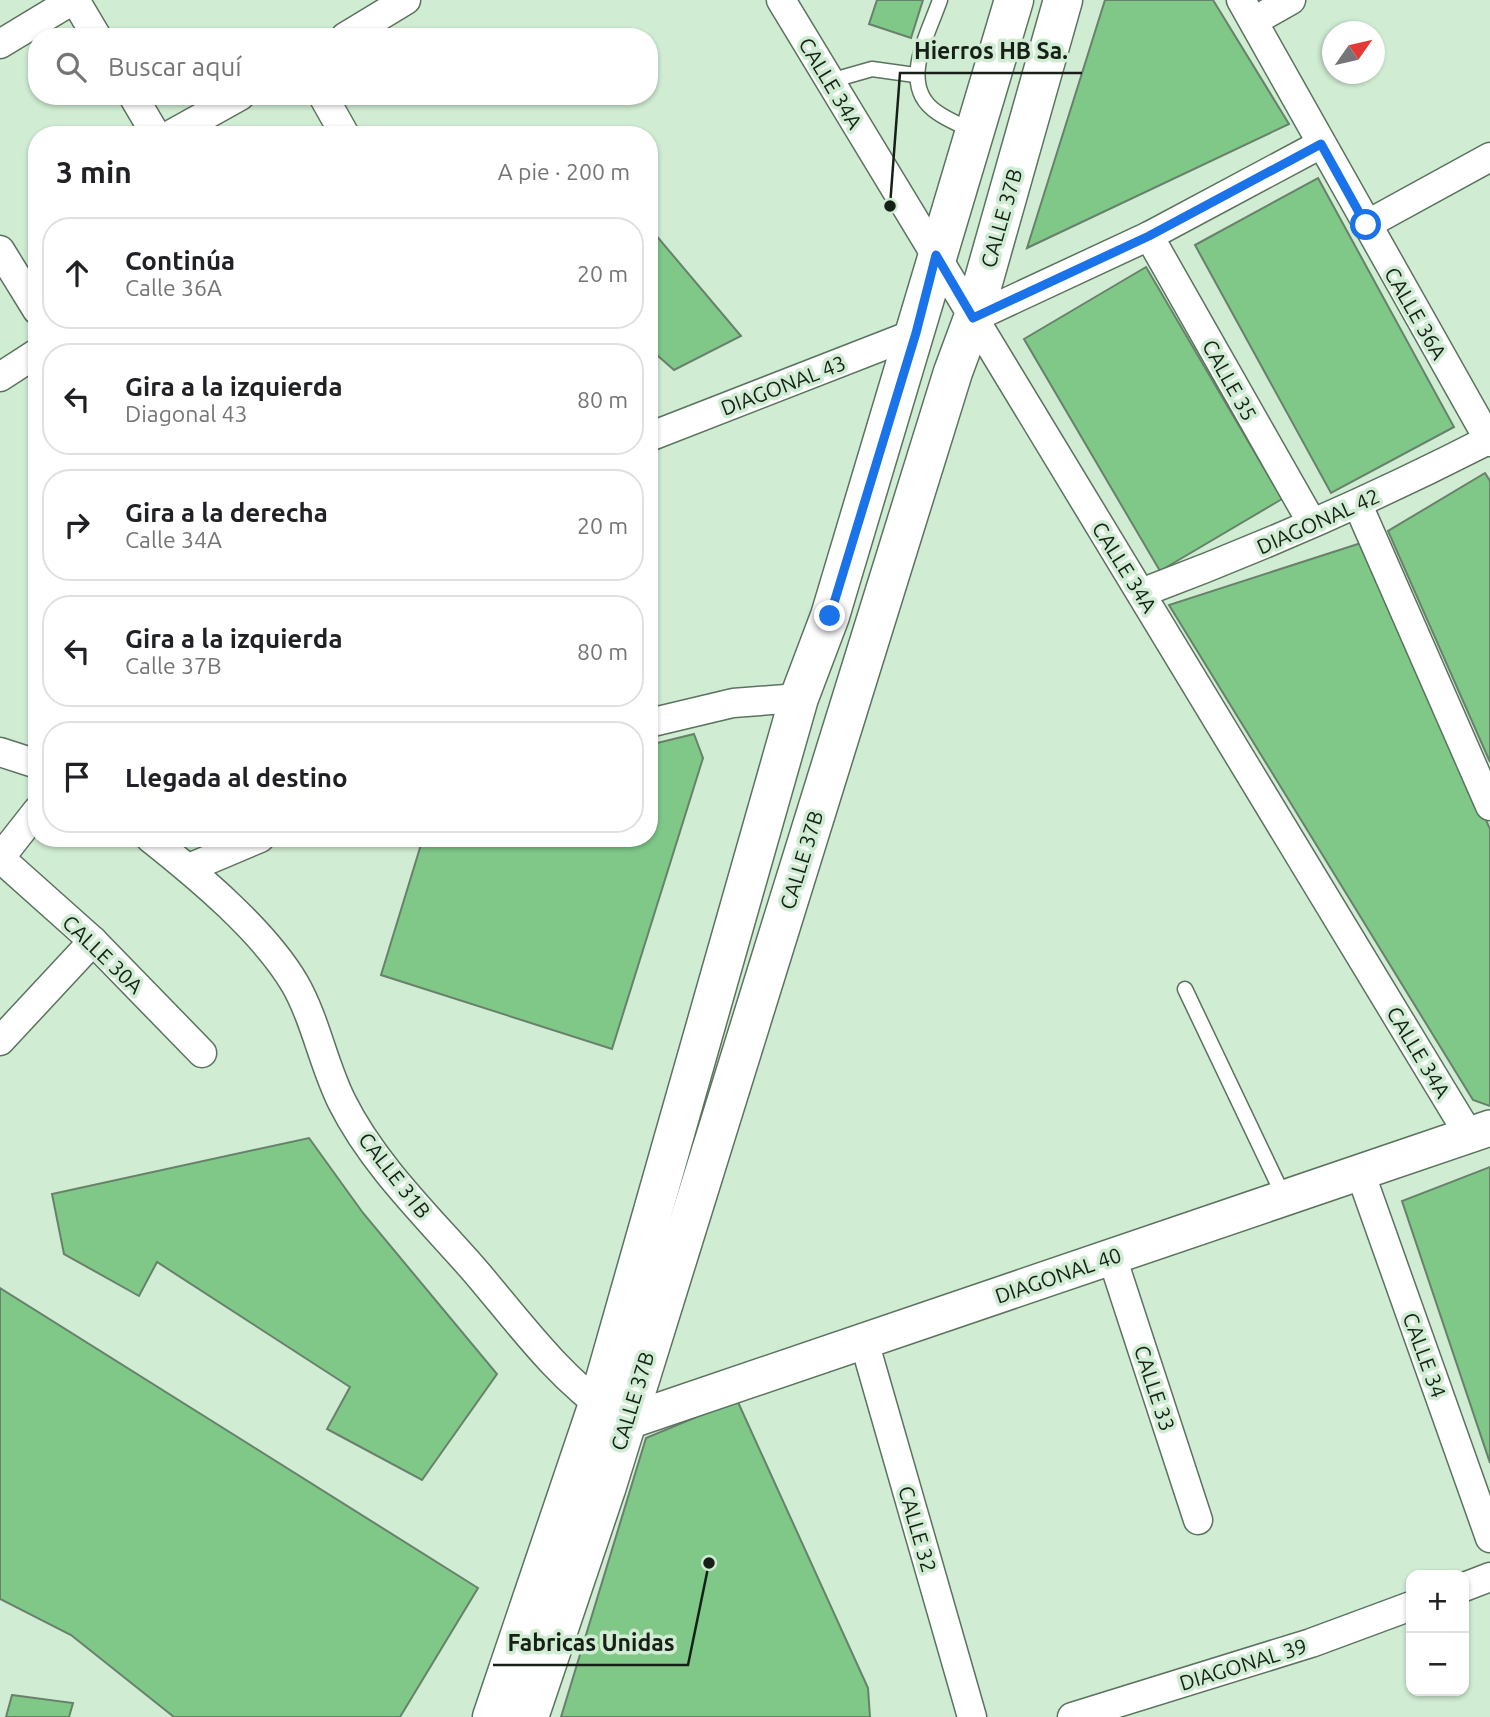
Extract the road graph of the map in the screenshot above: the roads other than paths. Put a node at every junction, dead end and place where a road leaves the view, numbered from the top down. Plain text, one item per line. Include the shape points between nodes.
1 (74, 0) edge
2 (406, 0) edge
3 (780, 0) edge
4 (940, 0) edge
5 (1014, 0) edge
6 (1063, 0) edge
7 (1292, 0) edge
8 (1247, 11) edge
9 (91, 28) edge
10 (360, 28) edge
11 (0, 44) edge
12 (915, 75) junction
13 (830, 81) junction
14 (138, 105) edge
15 (224, 105) edge
16 (328, 105) edge
17 (151, 126) edge
18 (186, 126) edge
19 (340, 126) edge
20 (973, 132) junction
21 (1321, 144) junction
22 (1490, 157) edge
23 (1366, 225) junction
24 (1149, 236) junction
25 (0, 250) edge
26 (936, 255) junction
27 (28, 295) edge
28 (973, 318) junction
29 (916, 333) junction
30 (28, 359) edge
31 (0, 377) edge
32 (658, 433) edge
33 (1490, 440) edge
34 (1358, 505) junction
35 (1311, 523) junction
36 (1141, 593) junction
37 (799, 698) junction
38 (658, 721) edge
39 (0, 752) edge
40 (28, 761) edge
41 (1490, 806) edge
42 (28, 822) edge
43 (162, 847) edge
44 (239, 847) edge
45 (0, 858) edge
46 (189, 868) junction
47 (93, 941) junction
48 (1185, 989) dead end
49 (0, 1041) edge
50 (202, 1053) dead end
51 (1480, 1132) edge
52 (1360, 1172) junction
53 (1285, 1198) junction
54 (1112, 1256) junction
55 (864, 1341) junction
56 (612, 1413) junction
57 (1198, 1520) dead end
58 (1490, 1538) edge
59 (1490, 1577) edge
60 (1469, 1585) edge
61 (1406, 1608) edge
62 (492, 1717) edge
63 (530, 1717) edge
64 (972, 1717) edge
65 (1072, 1717) edge

1 - 9 street
1 - 11 street
2 - 10 street
3 - 13 street, CALLE 34A
4 - 12 lane
5 - 20 main road, CALLE 37B
6 - 28 main road, CALLE 37B
7 - 8 street
8 - 21 street, CALLE 36A
12 - 13 lane via 872,69
12 - 20 lane via 936,112
13 - 26 street, CALLE 34A
14 - 17 street
15 - 18 street
16 - 19 street
20 - 26 main road, CALLE 37B
21 - 23 street, CALLE 36A
21 - 24 street
22 - 23 street
23 - 33 street, CALLE 36A
24 - 28 street
24 - 35 street, CALLE 35
25 - 27 street
26 - 28 street, CALLE 34A
26 - 29 main road, CALLE 37B
28 - 36 street, CALLE 34A
28 - 56 main road, CALLE 37B
29 - 32 street, DIAGONAL 43
29 - 37 main road, CALLE 37B via 830,616
30 - 31 street
33 - 34 street, DIAGONAL 42
34 - 35 street, DIAGONAL 42
34 - 41 street
35 - 36 street, DIAGONAL 42
36 - 51 street, CALLE 34A
37 - 38 street via 733,703
37 - 56 main road, CALLE 37B
39 - 40 street
42 - 45 street
43 - 46 street, CALLE 31B
44 - 46 street
45 - 47 street, CALLE 30A
46 - 56 street, CALLE 31B via 275,956 295,984 342,1101 377,1159 544,1351
47 - 49 street
47 - 50 street, CALLE 30A
48 - 53 lane
51 - 52 street, DIAGONAL 40
52 - 53 street, DIAGONAL 40
52 - 58 street, CALLE 34
53 - 54 street, DIAGONAL 40
54 - 55 street, DIAGONAL 40
54 - 57 street, CALLE 33
55 - 56 street, DIAGONAL 40
55 - 64 street, CALLE 32
56 - 62 main road, CALLE 37B
56 - 63 main road, CALLE 37B
59 - 60 street
61 - 65 street, DIAGONAL 39 via 1311,1643

